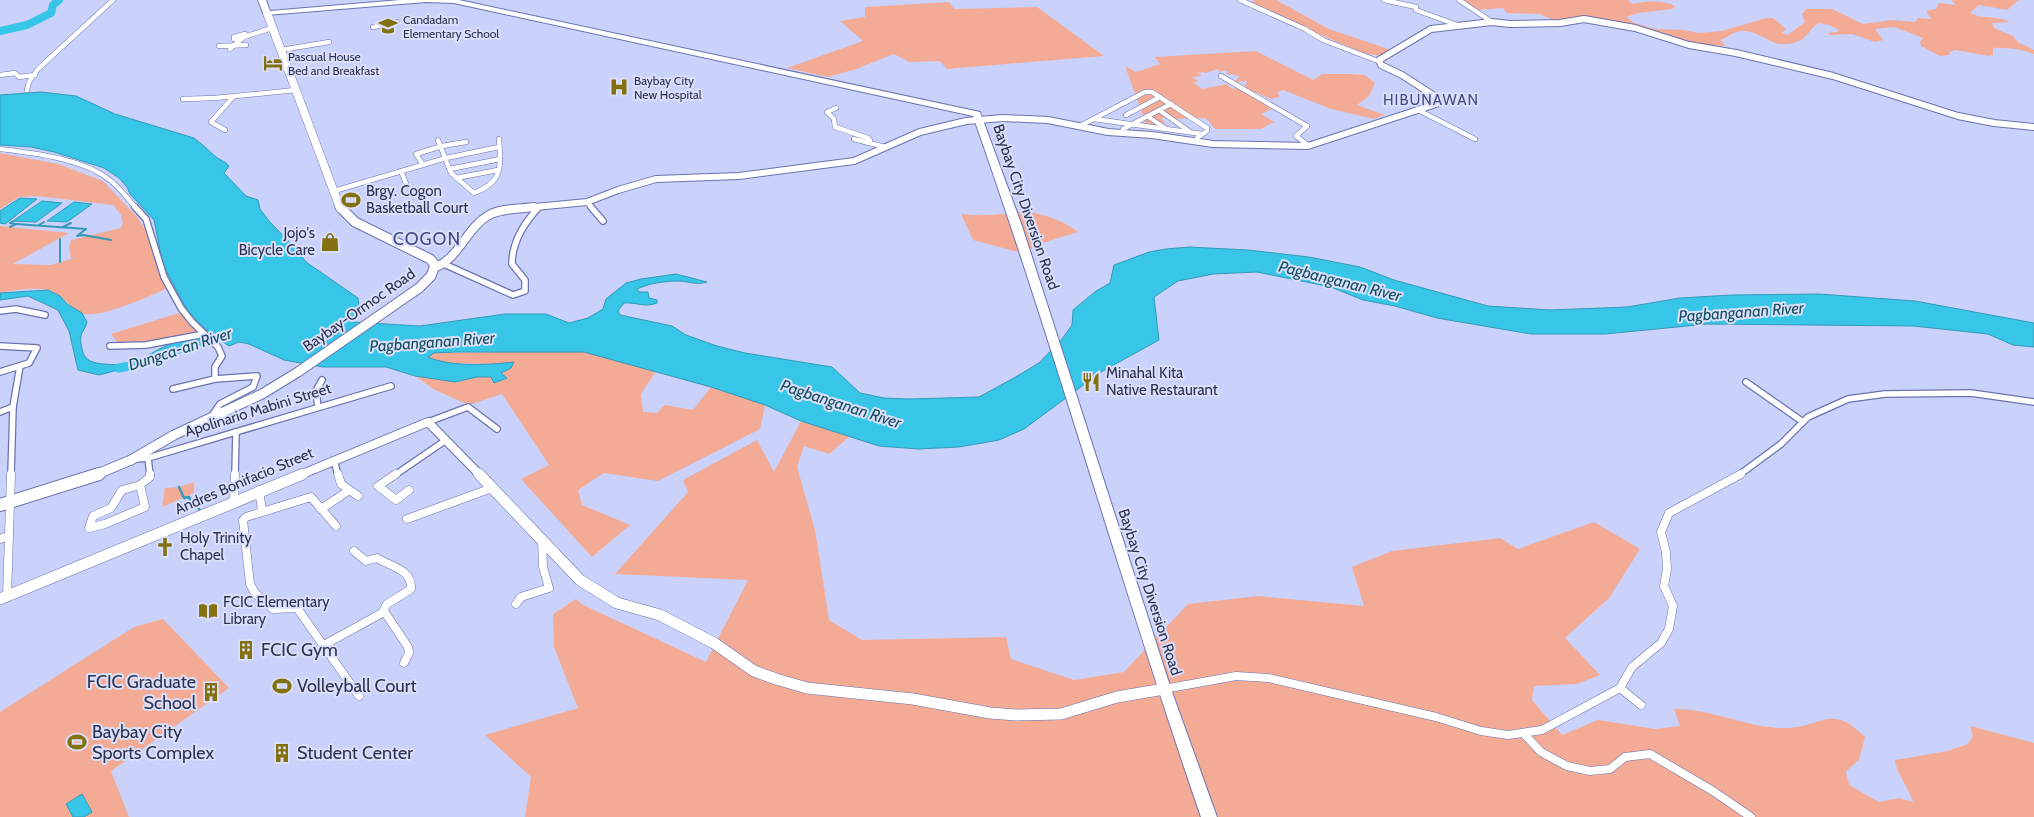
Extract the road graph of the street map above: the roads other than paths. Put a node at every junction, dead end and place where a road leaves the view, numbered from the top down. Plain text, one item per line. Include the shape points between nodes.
1 (113, 0) edge
2 (262, 0) edge
3 (426, 0) edge
4 (1240, 0) edge
5 (1384, 0) edge
6 (1459, 0) edge
7 (362, 3) edge
8 (267, 13) junction
9 (396, 22) dead end
10 (1492, 22) junction
11 (1461, 26) junction
12 (272, 28) junction
13 (378, 34) dead end
14 (329, 42) dead end
15 (246, 45) dead end
16 (219, 46) dead end
17 (231, 47) junction
18 (281, 50) junction
19 (1378, 61) junction
20 (0, 75) edge
21 (35, 75) junction
22 (1221, 76) dead end
23 (27, 90) dead end
24 (296, 90) junction
25 (232, 97) junction
26 (1160, 97) junction
27 (183, 99) dead end
28 (1171, 104) junction
29 (836, 108) dead end
30 (1114, 108) junction
31 (1159, 110) junction
32 (1418, 110) junction
33 (1126, 115) junction
34 (1147, 116) junction
35 (1093, 119) junction
36 (979, 120) junction
37 (1138, 121) junction
38 (1131, 124) junction
39 (1080, 126) junction
40 (2034, 127) edge
41 (1123, 128) dead end
42 (1166, 129) junction
43 (225, 130) dead end
44 (1191, 133) junction
45 (1202, 134) junction
46 (1197, 138) dead end
47 (499, 139) dead end
48 (854, 139) dead end
49 (1474, 139) dead end
50 (438, 140) dead end
51 (466, 142) dead end
52 (868, 143) junction
53 (442, 146) junction
54 (1310, 146) junction
55 (499, 147) junction
56 (885, 147) junction
57 (0, 149) edge
58 (446, 158) junction
59 (500, 159) junction
60 (423, 165) junction
61 (450, 169) junction
62 (498, 170) junction
63 (401, 171) junction
64 (456, 178) junction
65 (407, 186) dead end
66 (334, 191) junction
67 (587, 202) junction
68 (540, 206) junction
69 (603, 222) dead end
70 (444, 264) junction
71 (434, 268) junction
72 (0, 311) edge
73 (45, 315) dead end
74 (1049, 326) joint
75 (205, 334) junction
76 (214, 342) joint
77 (0, 346) edge
78 (110, 346) dead end
79 (20, 366) junction
80 (0, 372) edge
81 (215, 379) junction
82 (322, 380) dead end
83 (1746, 382) dead end
84 (391, 386) dead end
85 (173, 389) dead end
86 (2034, 402) edge
87 (13, 407) junction
88 (318, 407) junction
89 (1074, 408) joint
90 (0, 412) edge
91 (211, 417) junction
92 (428, 422) junction
93 (1803, 422) junction
94 (497, 429) dead end
95 (236, 432) junction
96 (446, 440) junction
97 (148, 458) junction
98 (133, 459) junction
99 (334, 460) junction
100 (140, 485) junction
101 (492, 488) junction
102 (259, 490) junction
103 (409, 490) dead end
104 (348, 491) junction
105 (358, 496) dead end
106 (234, 501) junction
107 (4, 504) edge
108 (321, 509) junction
109 (262, 511) junction
110 (407, 519) dead end
111 (336, 526) dead end
112 (8, 536) junction
113 (542, 538) junction
114 (0, 539) edge
115 (354, 551) dead end
116 (3, 598) edge
117 (516, 604) dead end
118 (384, 611) junction
119 (324, 645) junction
120 (404, 663) dead end
121 (1620, 688) junction
122 (1164, 689) junction
123 (358, 696) dead end
124 (1641, 705) dead end
125 (1524, 734) junction
126 (1209, 817) edge
127 (1751, 817) edge

1 - 21 street
2 - 8 highway, Baybay-Ormoc Road
3 - 7 highway, Baybay City Diversion Road
3 - 36 highway, Baybay City Diversion Road via 454,1 963,110 976,113
4 - 19 street via 1323,40
5 - 11 street via 1416,7 1416,10
6 - 10 street
7 - 8 highway, Baybay City Diversion Road
8 - 12 main road, Baybay-Ormoc Road
9 - 13 street via 372,28
10 - 11 street
10 - 40 street via 1560,23 1576,19 1625,26 1689,46 1731,52 1832,76 1958,116
11 - 19 street via 1425,31
12 - 17 street via 252,33
12 - 18 main road, Baybay-Ormoc Road
14 - 18 street
15 - 17 street
16 - 17 street
18 - 24 main road, Baybay-Ormoc Road
19 - 32 street via 1440,100
20 - 21 street
21 - 23 street
22 - 54 street via 1307,126 1296,136
24 - 25 street
24 - 66 main road, Baybay-Ormoc Road
25 - 27 street
25 - 43 street via 211,122
26 - 28 street
26 - 30 street via 1145,92
26 - 33 street
28 - 31 street
28 - 45 street via 1207,128
29 - 52 street via 827,112 834,118 835,127 868,138
30 - 33 street
30 - 35 street
31 - 34 street
31 - 44 street
32 - 49 street
32 - 54 street
33 - 37 street
34 - 37 street
34 - 42 street
35 - 38 street
35 - 39 street
36 - 39 street via 1048,120
36 - 56 street via 921,132
36 - 74 highway, Baybay City Diversion Road
37 - 38 street
38 - 41 street
38 - 42 street
39 - 54 street via 1213,144
42 - 44 street
44 - 45 street
45 - 46 street
47 - 55 street
48 - 52 street
50 - 53 street
51 - 53 street
52 - 56 street
53 - 58 street
53 - 60 street via 416,154
55 - 58 street
55 - 59 street
56 - 67 street via 852,162 736,177 656,179
57 - 75 street via 36,153 85,167 116,185 146,219 164,277 181,308
58 - 60 street
58 - 61 street
59 - 61 street
59 - 62 street
60 - 63 street
61 - 64 street
62 - 64 street
62 - 64 street via 492,185 474,193
63 - 65 street
63 - 66 street
66 - 71 main road, Baybay-Ormoc Road via 346,216 430,259
67 - 68 street
67 - 69 street
68 - 70 street via 487,216
68 - 70 street via 525,222 512,257 512,264 527,280 525,291 513,295
70 - 71 street
71 - 91 main road, Baybay-Ormoc Road via 426,282 298,372 262,394
72 - 73 street via 16,309
74 - 89 highway, Baybay City Diversion Road
75 - 76 street
75 - 78 street via 158,343
76 - 81 street via 222,356 216,361
77 - 79 street via 37,348 29,363
79 - 80 street
79 - 87 street
81 - 85 street
81 - 91 street via 257,376 252,387 220,404
82 - 88 street via 316,391
83 - 93 street
84 - 88 street, Apolinario Mabini Street
86 - 93 street via 1971,393 1885,394 1848,399 1828,406
87 - 90 street
87 - 107 street
88 - 95 street, Apolinario Mabini Street
89 - 122 highway, Baybay City Diversion Road
91 - 98 main road, Baybay-Ormoc Road
92 - 94 street, Andres Bonifacio Street via 468,407
92 - 96 street
92 - 99 street, Andres Bonifacio Street
93 - 121 street via 1758,462 1668,514 1661,532 1667,559 1664,586 1673,606 1669,629 1661,643 1632,667
95 - 97 street, Apolinario Mabini Street
95 - 106 street
96 - 101 street
96 - 103 street via 378,486 396,500
97 - 98 street, Apolinario Mabini Street
97 - 100 street via 150,477
98 - 107 main road, Apolinario Mabini Street via 101,473
99 - 102 street, Andres Bonifacio Street
99 - 104 street via 341,484
100 - 100 street via 122,490 114,505 94,516 89,528 145,508
101 - 110 street
101 - 113 street
102 - 106 street, Andres Bonifacio Street
102 - 109 street
104 - 105 street
104 - 108 street
106 - 116 street, Andres Bonifacio Street
107 - 112 street
108 - 109 street via 311,497
108 - 111 street
109 - 119 street via 243,520 251,586 273,609 297,608
112 - 114 street
112 - 116 street
113 - 117 street via 543,567 549,588 521,597
113 - 122 street via 580,580 617,603 660,615 714,643 754,671 807,688 913,699 1016,715 1061,714 1117,697
115 - 118 street via 366,562 377,558 410,576 410,590 387,604
118 - 119 street
118 - 120 street via 408,648
119 - 123 street
121 - 124 street
121 - 125 street via 1542,730
122 - 125 street via 1236,676 1268,678 1436,717 1481,731
122 - 126 highway, Baybay City Diversion Road
125 - 127 street via 1542,752 1567,766 1590,771 1610,769 1625,757 1650,754

